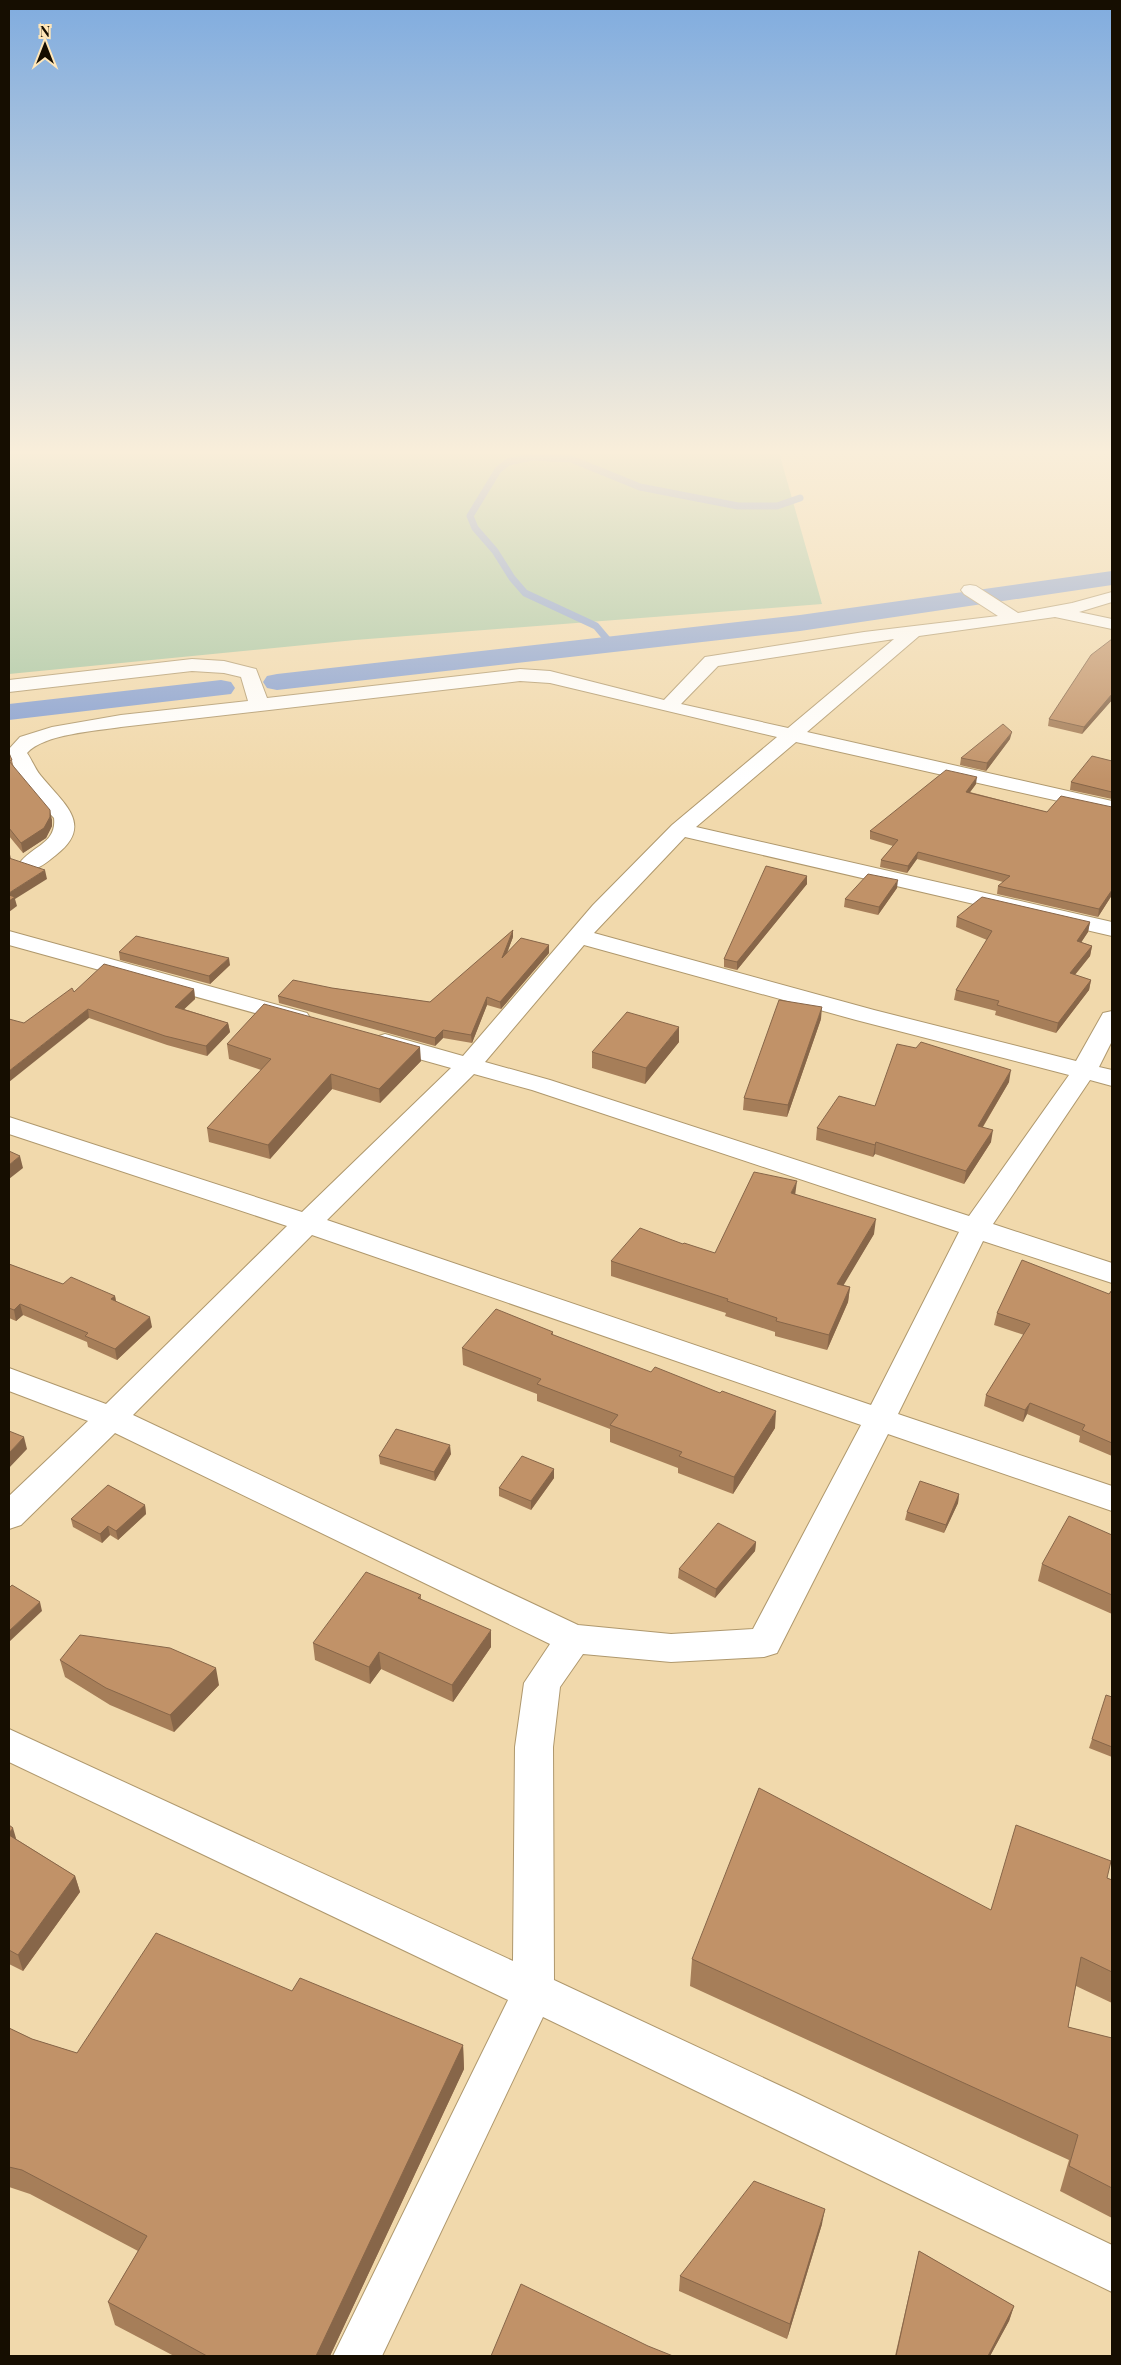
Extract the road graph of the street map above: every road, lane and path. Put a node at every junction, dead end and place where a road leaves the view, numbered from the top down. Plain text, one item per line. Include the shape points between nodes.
1 (970, 590) dead end
2 (1112, 597) edge
3 (1055, 612) junction
4 (1008, 615) junction
5 (1112, 624) edge
6 (912, 632) junction
7 (9, 686) edge
8 (259, 704) junction
9 (668, 707) junction
10 (792, 735) junction
11 (1112, 807) edge
12 (680, 830) junction
13 (30, 864) edge
14 (1112, 929) edge
15 (579, 936) junction
16 (9, 938) edge
17 (1112, 1018) edge
18 (317, 1023) edge
19 (364, 1036) edge
20 (469, 1065) junction
21 (1098, 1074) edge
22 (9, 1125) edge
23 (307, 1223) junction
24 (975, 1229) junction
25 (1112, 1274) edge
26 (9, 1379) edge
27 (112, 1418) junction
28 (880, 1419) junction
29 (1112, 1499) edge
30 (9, 1516) edge
31 (574, 1640) junction
32 (9, 1744) edge
33 (533, 1993) junction
34 (1112, 2269) edge
35 (357, 2356) edge

1 - 4 street
2 - 3 street
3 - 4 street
3 - 5 street
4 - 6 street
6 - 9 street via 712,662
6 - 10 street
7 - 8 street via 192,665 224,667 249,673
8 - 9 street via 520,676 550,677
8 - 13 street via 52,732 27,741 18,752 24,767 64,817 67,827 63,838
9 - 10 street
10 - 11 street
10 - 12 street
12 - 14 street
12 - 15 street
15 - 20 street
15 - 21 street via 865,1015
16 - 18 street
17 - 21 street
19 - 20 street
20 - 23 street
20 - 24 street via 541,1085
21 - 24 street
22 - 23 street
23 - 27 street
23 - 28 street
24 - 25 street
24 - 28 street
26 - 27 street
27 - 30 street
27 - 31 street
28 - 29 street
28 - 31 street via 764,1643 671,1648
31 - 33 street via 542,1683 534,1747
32 - 33 street
33 - 34 street via 774,2105
33 - 35 street

